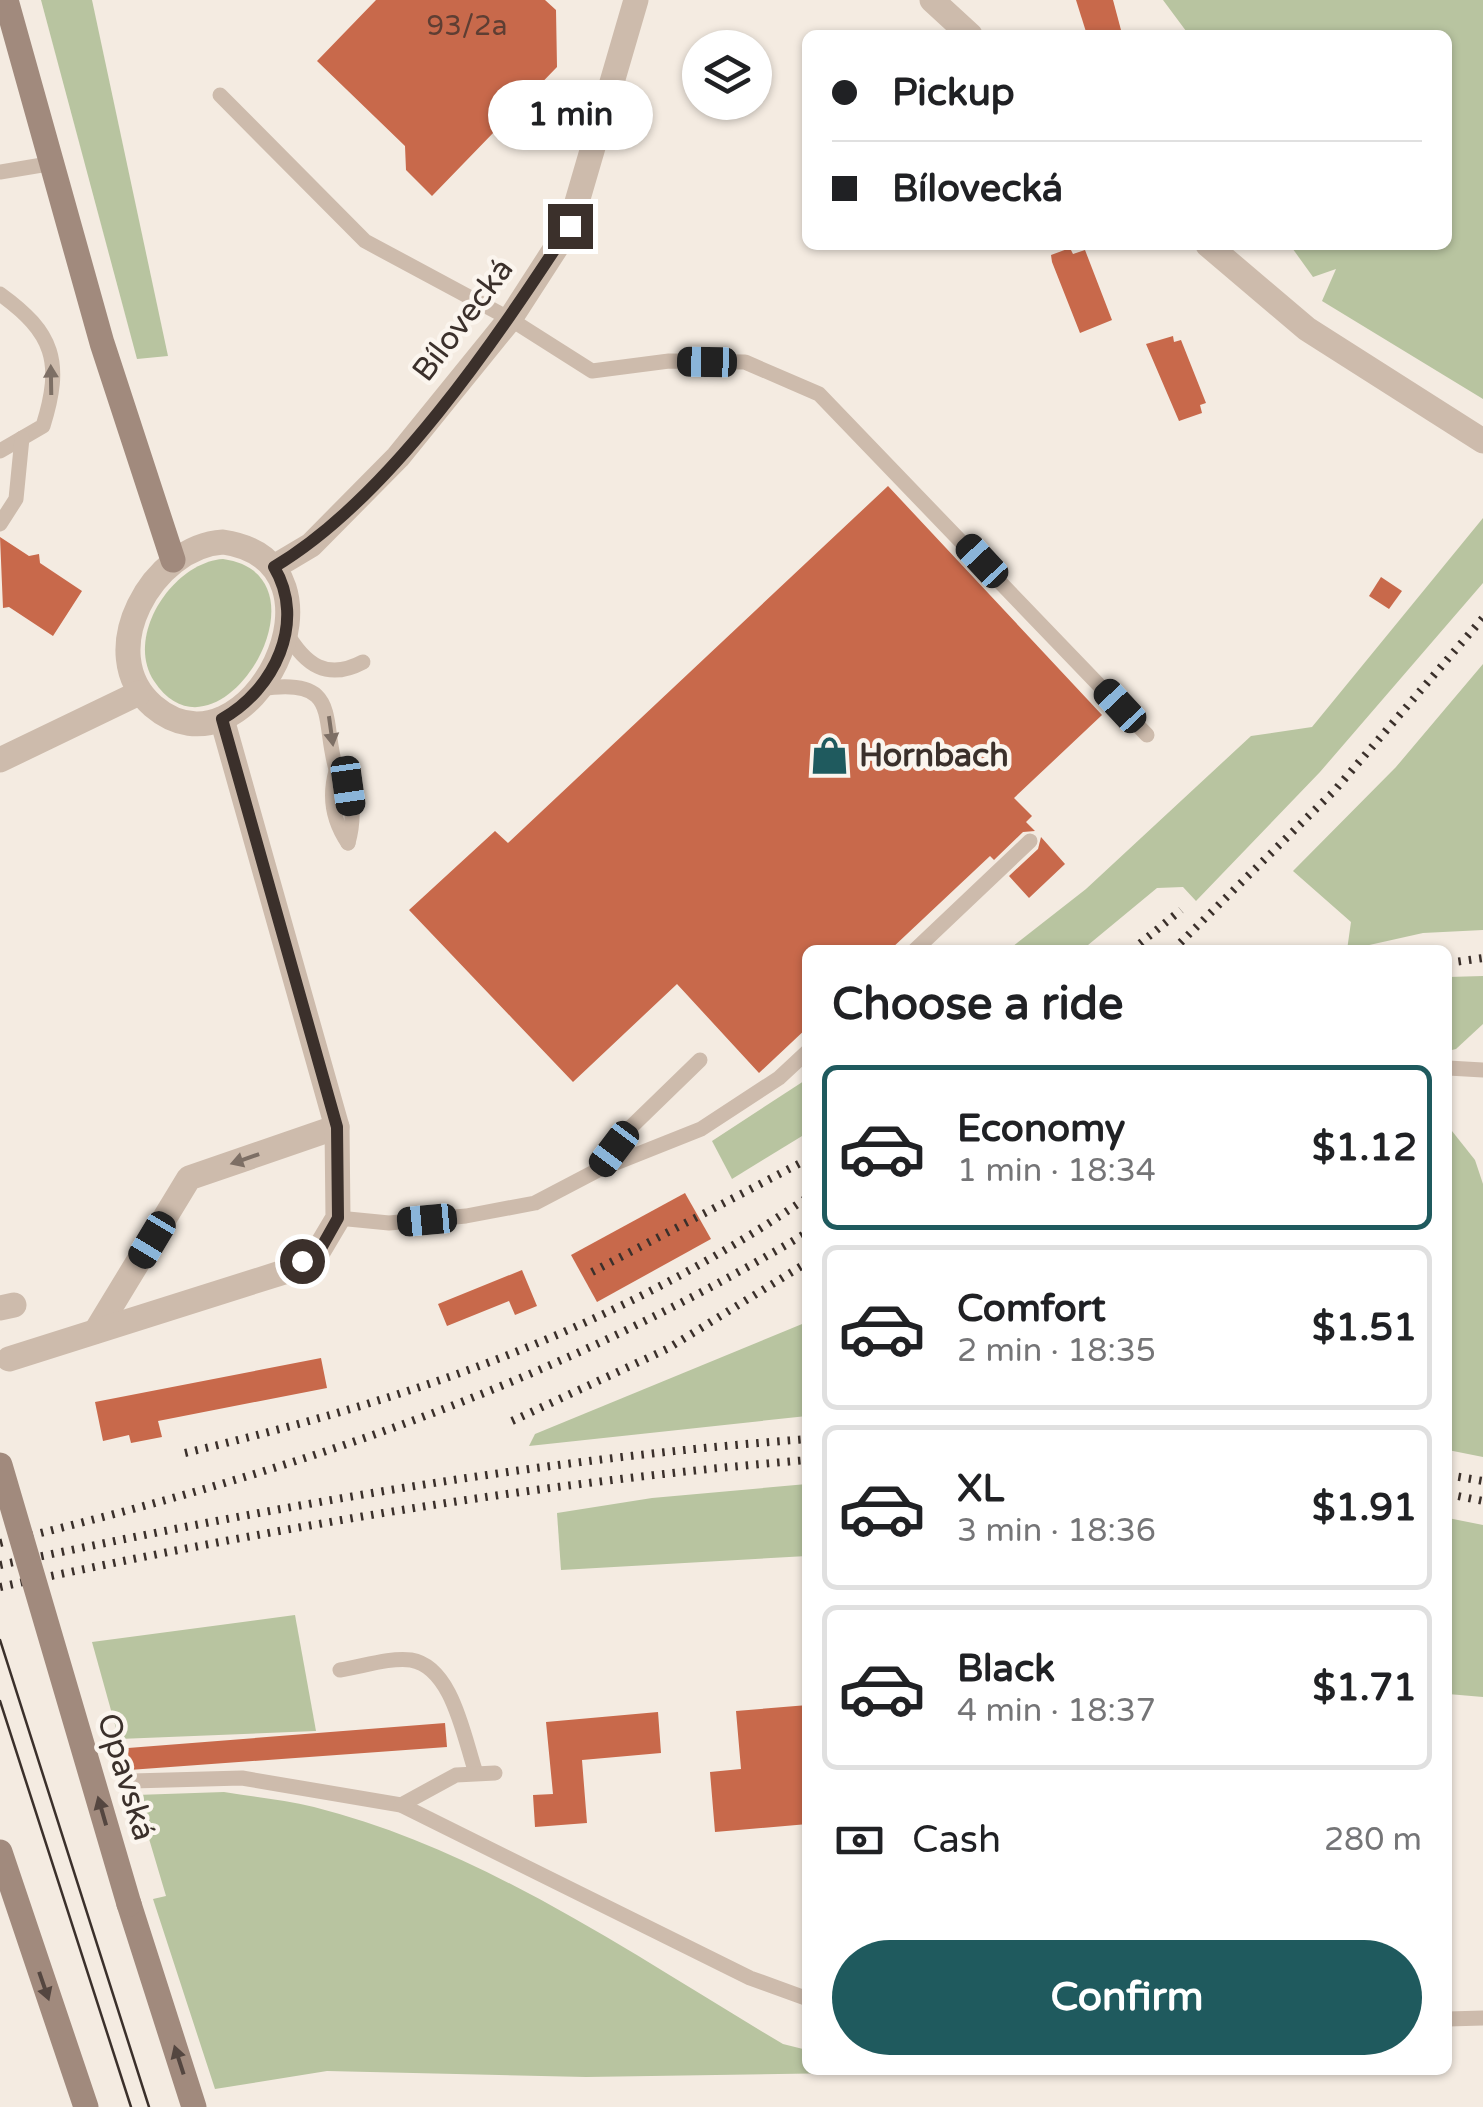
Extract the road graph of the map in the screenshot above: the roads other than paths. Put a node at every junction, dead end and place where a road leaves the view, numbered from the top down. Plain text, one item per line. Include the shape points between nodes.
1 (8, 0) edge
2 (636, 0) edge
3 (932, 0) edge
4 (965, 30) edge
5 (220, 96) dead end
6 (54, 162) junction
7 (0, 172) edge
8 (1214, 250) edge
9 (0, 294) edge
10 (510, 320) junction
11 (22, 438) junction
12 (1483, 442) edge
13 (0, 451) edge
14 (0, 524) edge
15 (172, 560) junction
16 (274, 567) junction
17 (286, 632) junction
18 (363, 662) dead end
19 (260, 689) junction
20 (139, 692) junction
21 (222, 719) junction
22 (1147, 734) dead end
23 (0, 760) edge
24 (1030, 842) dead end
25 (348, 843) dead end
26 (920, 945) edge
27 (802, 1057) edge
28 (700, 1060) dead end
29 (1452, 1068) edge
30 (1483, 1070) edge
31 (337, 1127) junction
32 (598, 1170) junction
33 (338, 1218) junction
34 (96, 1331) junction
35 (8, 1358) dead end
36 (0, 1465) edge
37 (340, 1670) dead end
38 (476, 1773) junction
39 (495, 1773) dead end
40 (132, 1781) dead end
41 (400, 1805) junction
42 (0, 1852) edge
43 (802, 1997) edge
44 (1483, 2018) edge
45 (1452, 2019) edge
46 (86, 2107) edge
47 (194, 2107) edge

1 - 6 main road
2 - 10 street, Bílovecká via 570,226
3 - 4 street
5 - 10 lane via 365,241
6 - 7 lane
6 - 15 main road via 102,343
8 - 12 street via 1308,328
11 -> 9 lane via 43,426 55,386 48,346 31,316
10 - 16 street, Bílovecká via 398,457 311,545
10 - 22 lane via 592,371 669,361 745,362 819,394
11 - 13 lane
11 - 14 lane via 16,500
15 - 16 street via 196,546 223,542 251,548
15 - 20 street via 150,587 132,629 130,668
16 - 17 street via 287,593
17 - 18 lane via 314,667 331,672
17 - 19 street
19 - 21 street
19 -> 25 lane via 296,687 315,696 330,716 336,771 331,790
20 - 21 street via 176,720
20 - 23 street
21 - 31 street
24 - 26 lane
27 - 32 lane via 701,1128
28 - 32 lane via 631,1127
29 - 30 lane
31 - 33 street
31 -> 34 street via 189,1178
32 - 33 lane via 535,1203 466,1216 383,1223
33 - 34 street via 320,1250 284,1272
34 - 35 street
47 -> 36 main road, Opavská, bridge
37 - 38 lane via 408,1660 428,1665 453,1707
38 - 39 lane
38 - 41 lane via 456,1775
40 - 41 lane via 242,1778
41 - 43 lane via 750,1978
42 -> 46 main road
44 - 45 lane

